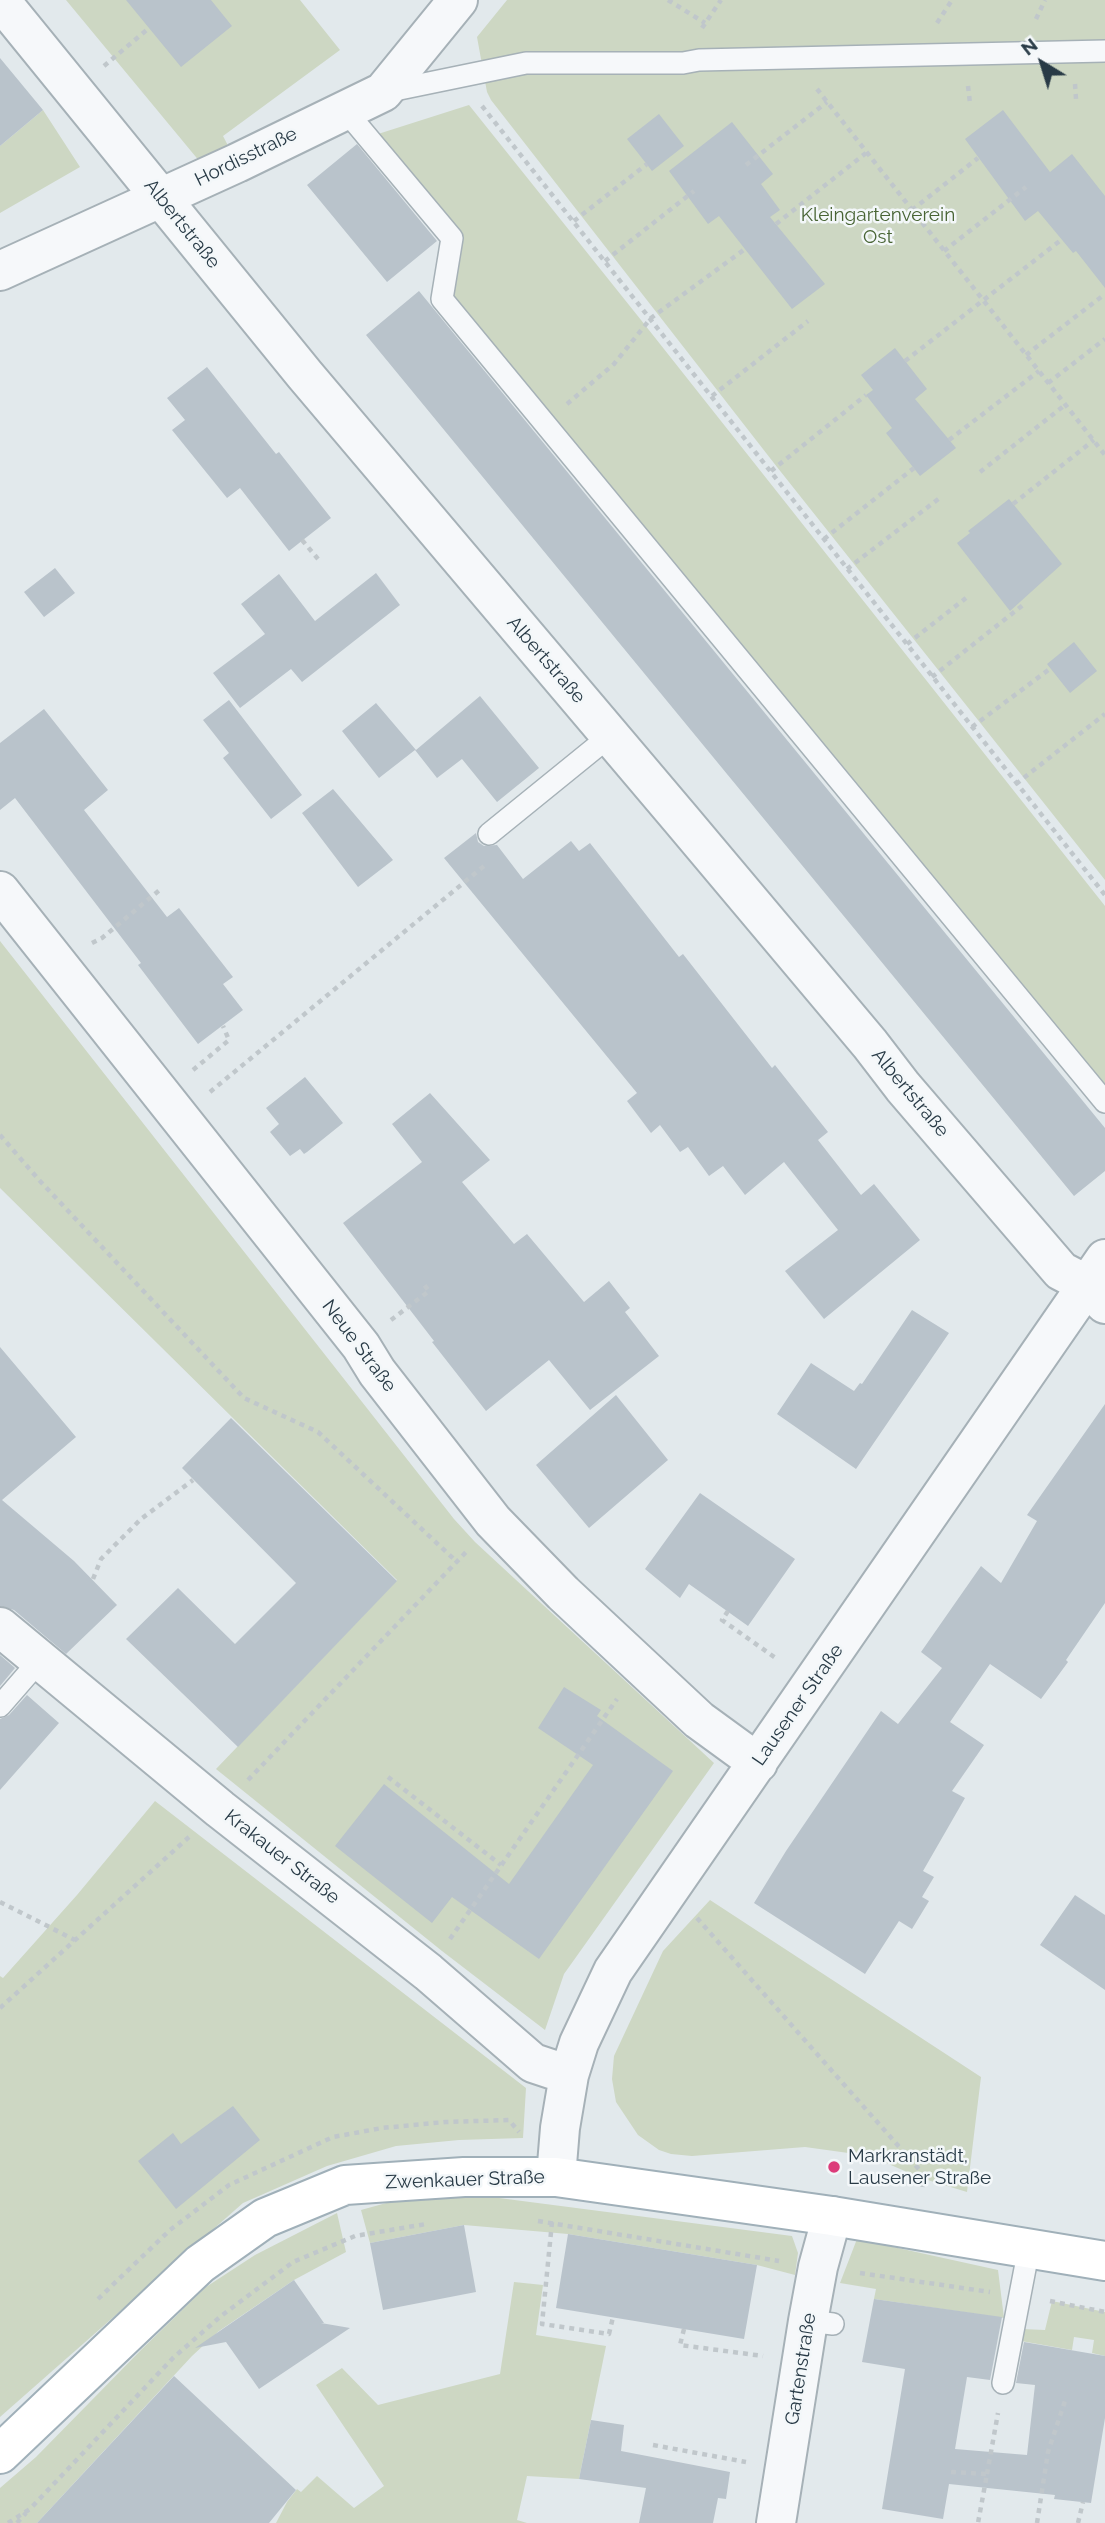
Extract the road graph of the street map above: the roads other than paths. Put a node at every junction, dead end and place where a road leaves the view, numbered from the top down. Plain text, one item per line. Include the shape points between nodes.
1 (0, 0) edge
2 (458, 0) edge
3 (1105, 51) edge
4 (383, 92) junction
5 (344, 109) junction
6 (160, 198) junction
7 (0, 271) edge
8 (611, 735) junction
9 (489, 834) dead end
10 (0, 891) edge
11 (1105, 1102) edge
12 (1099, 1283) edge
13 (0, 1627) edge
14 (53, 1672) junction
15 (0, 1706) edge
16 (758, 1763) junction
17 (569, 2075) junction
18 (556, 2177) junction
19 (832, 2216) junction
20 (1029, 2248) junction
21 (1105, 2261) edge
22 (1003, 2384) road end
23 (0, 2454) edge
24 (776, 2523) edge

1 - 6 street, Albertstraße
2 - 4 street, Hordisstraße
3 - 4 lane via 526,64
4 - 5 street, Hordisstraße
5 - 6 street, Hordisstraße
5 - 11 lane via 452,238 442,299
6 - 7 street, Hordisstraße
6 - 8 street, Albertstraße
8 - 9 lane
8 - 12 street, Albertstraße via 1061,1271
10 - 16 street, Neue Straße via 361,1346 492,1521 699,1720
12 - 16 street, Lausener Straße
13 - 14 street, Krakauer Straße
14 - 15 lane
14 - 17 street, Krakauer Straße via 428,1972 533,2063
16 - 17 street, Lausener Straße via 613,1971
17 - 18 street, Lausener Straße
18 - 19 main road, Zwenkauer Straße
18 - 23 main road, Zwenkauer Straße via 345,2185 265,2218 200,2264
19 - 20 main road, Zwenkauer Straße
19 - 24 street, Gartenstraße via 818,2267 820,2323 802,2363
20 - 21 main road, Zwenkauer Straße
20 - 22 lane

